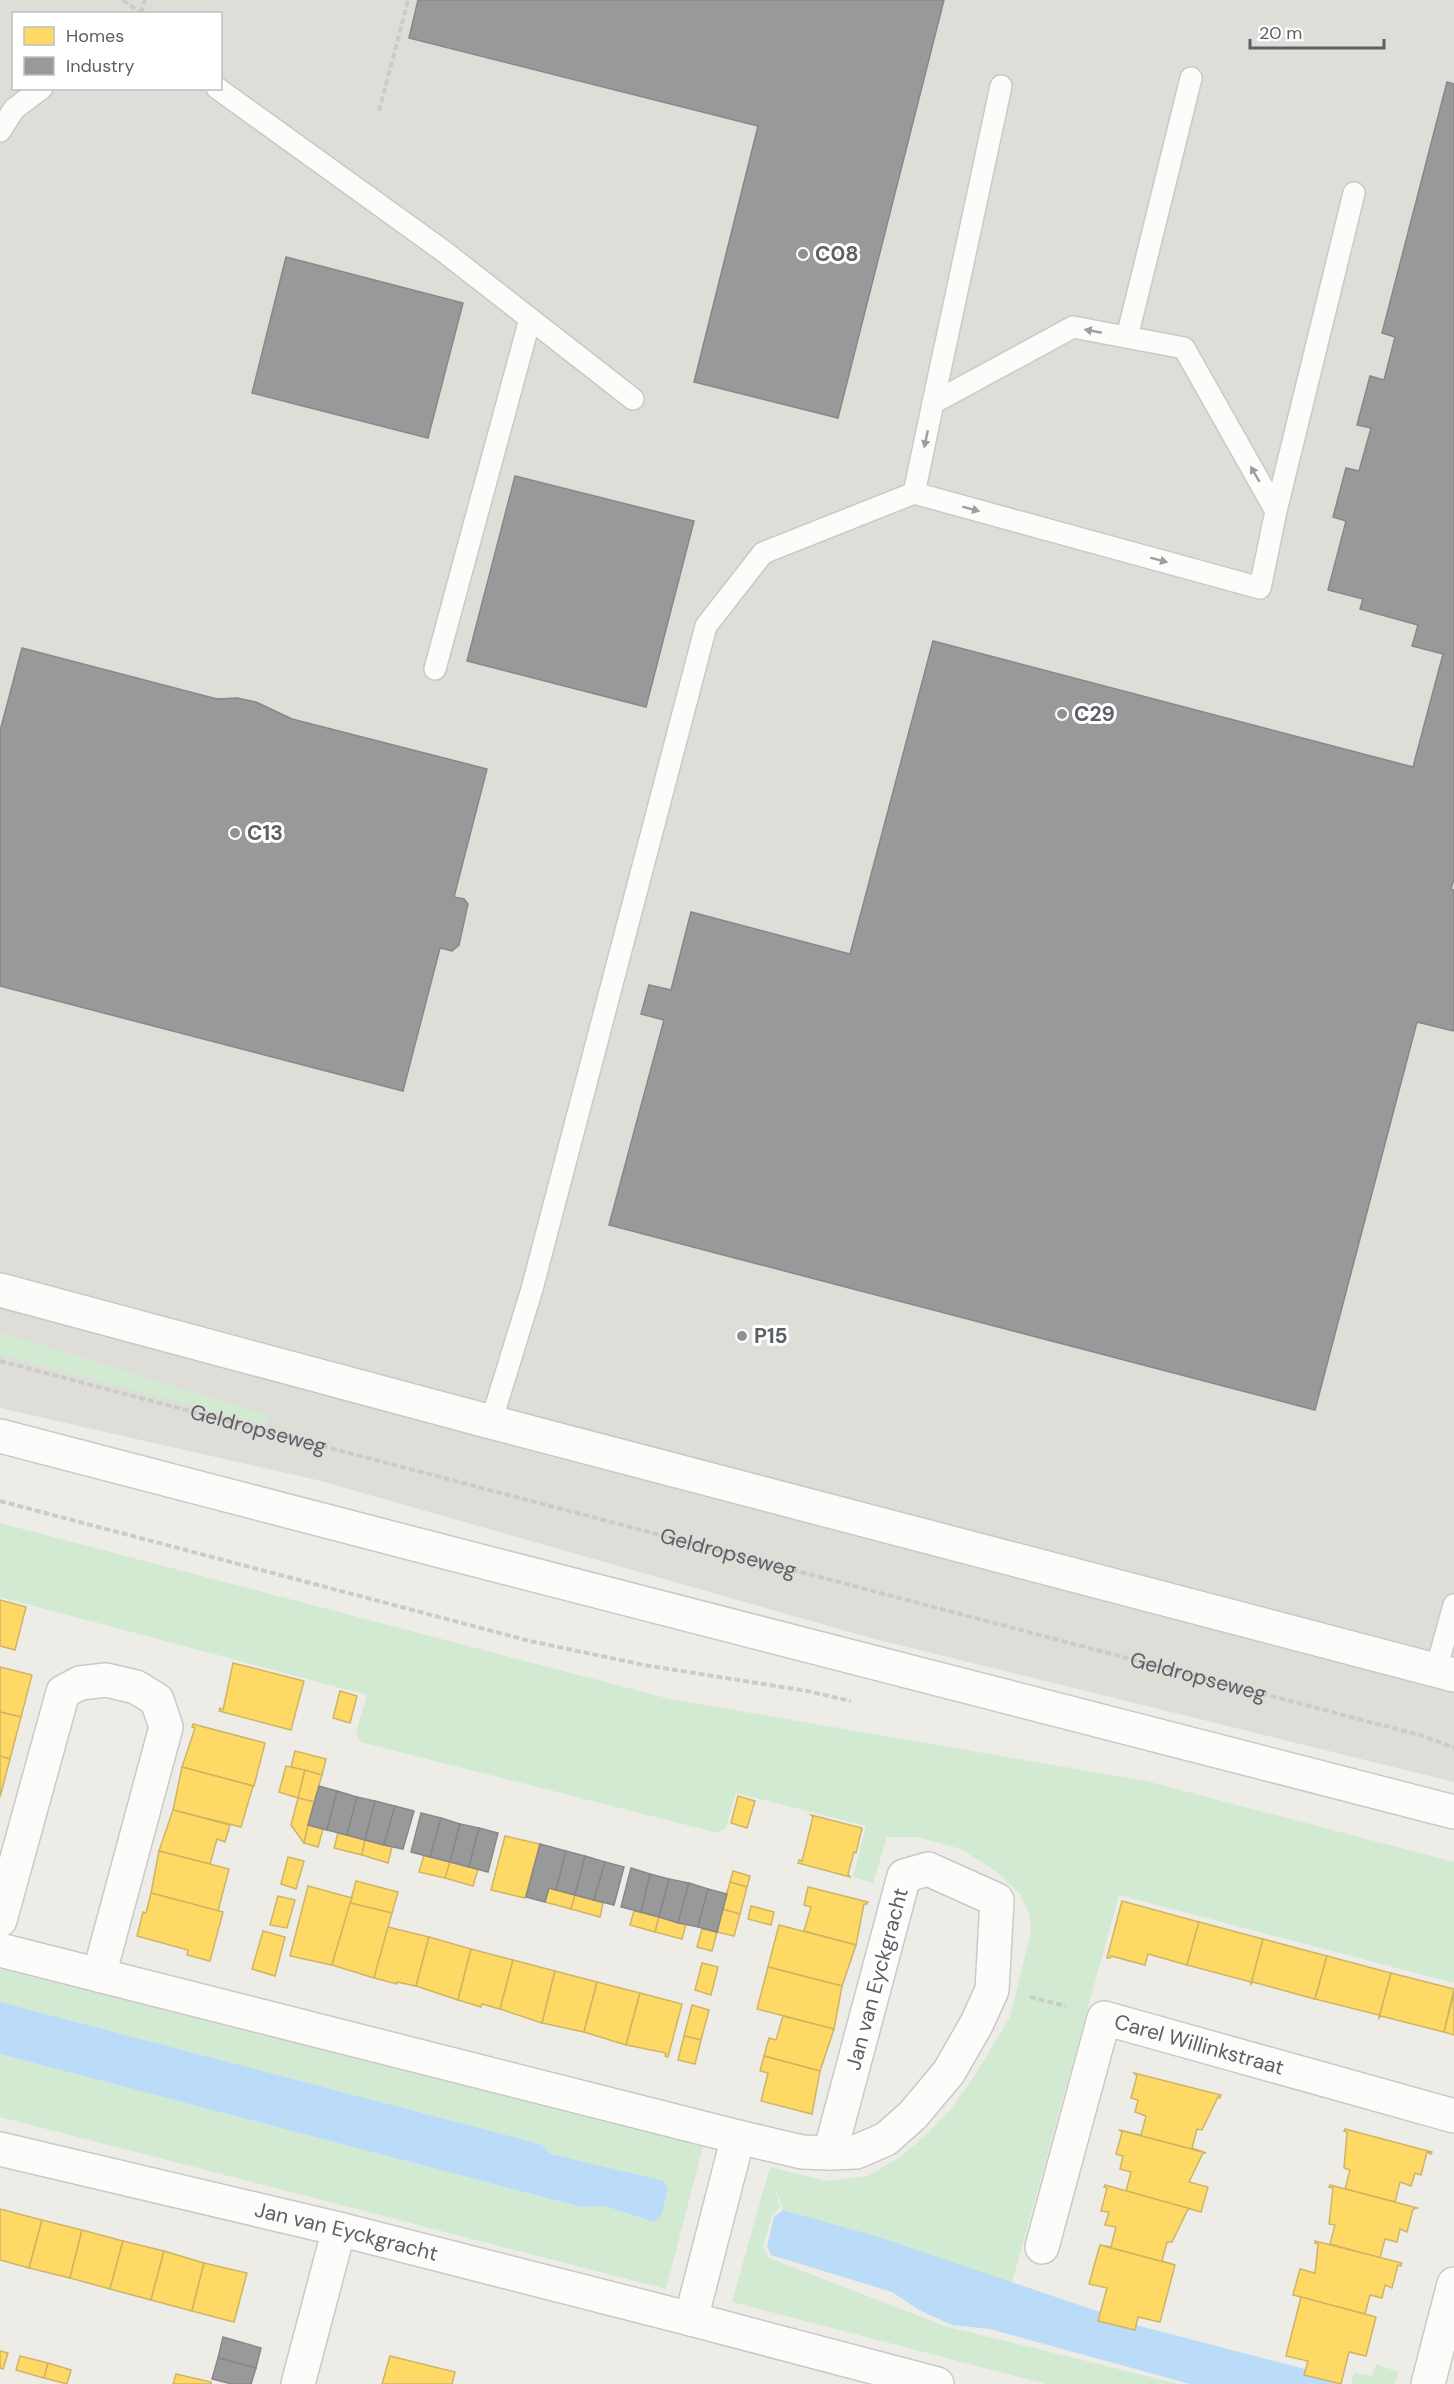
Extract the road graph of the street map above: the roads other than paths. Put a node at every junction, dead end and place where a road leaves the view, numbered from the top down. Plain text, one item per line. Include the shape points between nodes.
1 (1191, 78) dead end
2 (1001, 86) dead end
3 (39, 90) edge
4 (220, 90) edge
5 (0, 131) edge
6 (1354, 193) dead end
7 (530, 319) junction
8 (1127, 337) junction
9 (633, 399) dead end
10 (933, 403) junction
11 (914, 493) junction
12 (1276, 511) junction
13 (435, 669) dead end
14 (0, 1290) edge
15 (491, 1422) junction
16 (0, 1436) edge
17 (1454, 1605) edge
18 (1445, 1672) edge
19 (1454, 1812) edge
20 (0, 1920) edge
21 (0, 1950) edge
22 (99, 1975) junction
23 (1454, 2116) edge
24 (738, 2137) junction
25 (0, 2148) edge
26 (830, 2153) junction
27 (339, 2229) junction
28 (1042, 2247) dead end
29 (1454, 2284) edge
30 (691, 2319) junction
31 (895, 2379) edge
32 (298, 2384) edge
33 (937, 2384) edge
34 (1428, 2384) edge

1 - 8 lane
2 - 10 lane
3 - 5 lane via 14,109
4 - 7 lane via 442,250
6 - 12 lane
7 - 9 lane
7 - 13 lane
8 -> 10 lane via 1072,327
12 -> 8 lane via 1184,348
10 -> 11 lane
11 -> 12 lane via 1260,588
11 - 15 lane via 763,553 706,626 532,1289
14 - 15 street
15 - 18 street
16 - 19 street
17 - 18 lane
20 - 22 street via 63,1692 80,1683 106,1680 136,1687 157,1700 166,1727
21 - 22 street, Jan van Eyckgracht
22 - 24 street, Jan van Eyckgracht
23 - 28 street, Carel Willinkstraat via 1104,2018
24 - 26 street, Jan van Eyckgracht via 802,2152
24 - 30 street
25 - 27 street, Jan van Eyckgracht
26 - 26 street, Jan van Eyckgracht via 904,1876 928,1869 997,1900 992,1990 949,2072 913,2115 886,2139 856,2152
27 - 30 street, Jan van Eyckgracht
27 - 32 street
29 - 34 street
30 - 31 street, Jan van Eyckgracht
31 - 33 street, Jan van Eyckgracht

